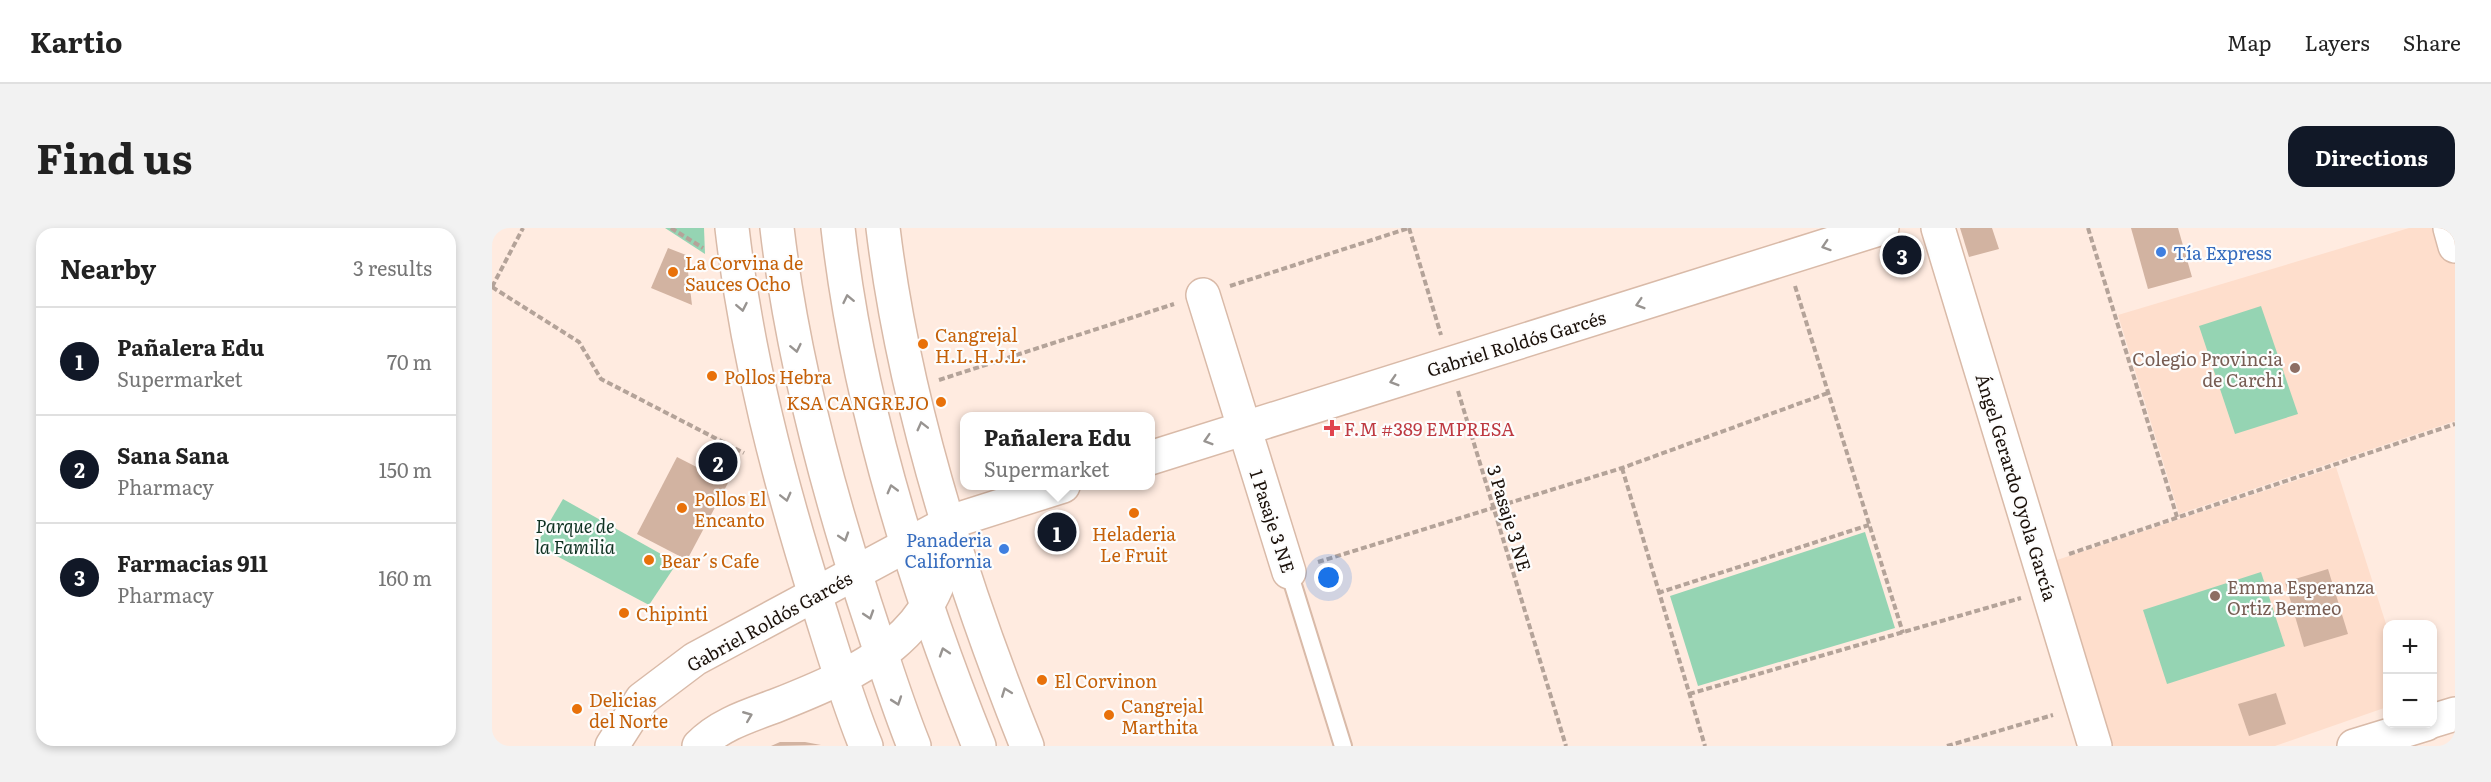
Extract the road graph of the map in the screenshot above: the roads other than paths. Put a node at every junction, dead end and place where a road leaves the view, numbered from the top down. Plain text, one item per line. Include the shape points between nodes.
1 (732, 228) edge
2 (777, 228) edge
3 (838, 228) edge
4 (883, 228) edge
5 (1882, 228) edge
6 (1938, 228) edge
7 (2450, 228) edge
8 (2455, 246) edge
9 (1203, 295) road end
10 (1243, 429) junction
11 (1155, 456) edge
12 (1050, 490) edge
13 (950, 522) junction
14 (909, 545) junction
15 (1289, 572) joint
16 (855, 574) junction
17 (816, 596) junction
18 (929, 605) junction
19 (882, 655) junction
20 (842, 679) junction
21 (2455, 714) edge
22 (2437, 721) edge
23 (2410, 728) edge
24 (612, 746) edge
25 (699, 746) edge
26 (866, 746) edge
27 (914, 746) edge
28 (979, 746) edge
29 (1027, 746) edge
30 (1343, 746) edge
31 (2095, 746) edge
32 (2354, 746) edge

1 -> 17 main road via 741,301 779,471
2 -> 16 main road via 785,292 809,409
14 -> 3 main road via 868,396 844,280
13 -> 4 main road via 913,389
5 -> 10 main road, Gabriel Roldós Garcés
6 - 31 main road, Ángel Gerardo Oyola García
7 - 8 main road
9 - 10 main road, 1 Pasaje 3 NE
10 -> 11 main road, Gabriel Roldós Garcés
10 - 15 main road, 1 Pasaje 3 NE
12 - 13 main road, Gabriel Roldós Garcés
13 - 14 main road, Gabriel Roldós Garcés
13 - 18 main road via 941,580
29 -> 13 main road via 997,669
14 - 16 main road, Gabriel Roldós Garcés
14 - 18 main road
15 - 30 lane, 1 Pasaje 3 NE
16 - 17 main road, Gabriel Roldós Garcés
16 -> 19 main road
17 - 20 main road
17 - 24 main road, Gabriel Roldós Garcés via 695,659 664,680 642,699
18 - 19 main road
28 -> 18 main road
19 - 20 main road
19 -> 27 main road
25 -> 20 main road via 710,735 738,720
20 - 26 main road
21 - 22 main road
23 - 32 main road

